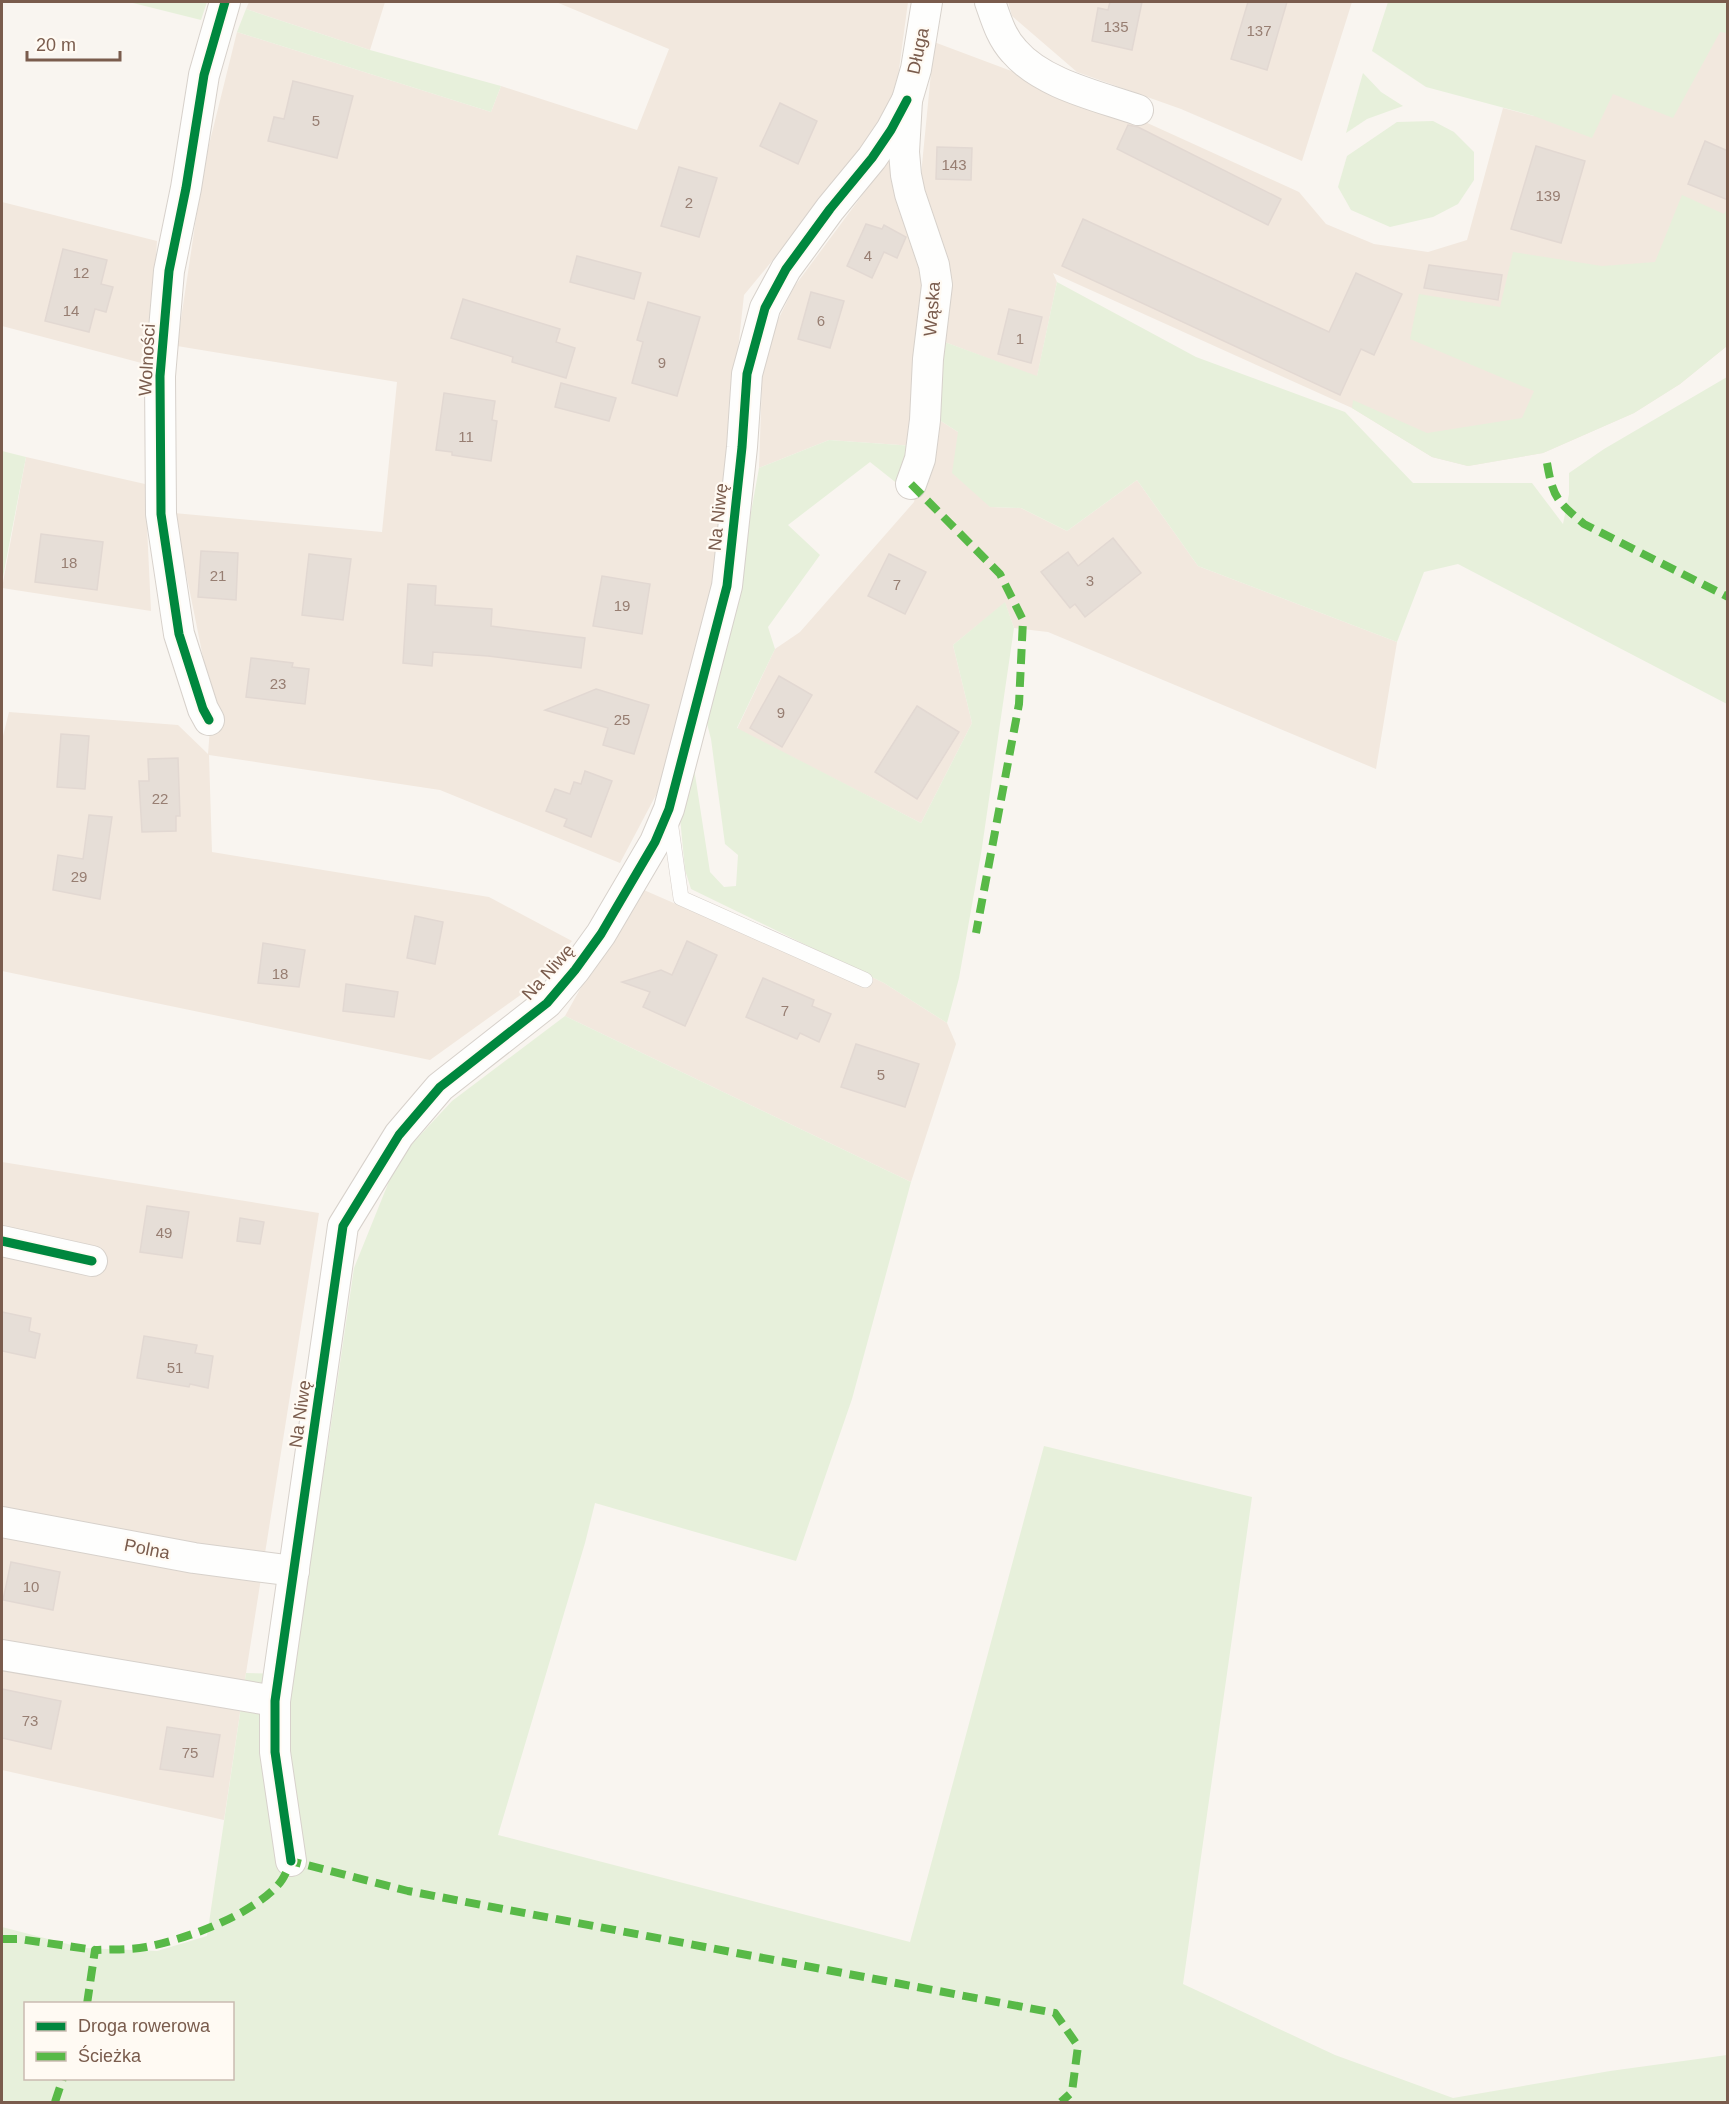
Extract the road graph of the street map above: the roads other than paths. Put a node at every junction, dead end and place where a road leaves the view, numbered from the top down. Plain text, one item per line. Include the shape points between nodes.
1 (225, 2) edge
2 (927, 2) edge
3 (990, 2) edge
4 (907, 100) junction
5 (1138, 110) dead end
6 (911, 484) dead end
7 (209, 720) dead end
8 (669, 809) junction
9 (865, 980) dead end
10 (2, 1241) edge
11 (92, 1261) dead end
12 (2, 1522) edge
13 (294, 1570) junction
14 (2, 1655) edge
15 (275, 1701) junction
16 (291, 1861) dead end

1 - 7 street, Wolności via 204,75 169,271 160,376 162,514 179,634
2 - 4 street, Długa
3 - 5 street via 1000,30 1013,50 1041,74
4 - 6 street, Wąska via 906,175 937,285 920,459
4 - 8 street, Na Niwę via 872,158 786,269 765,308 747,374 727,586
8 - 9 lane via 681,898
8 - 13 street, Na Niwę via 655,842 575,970 547,1003 440,1087 399,1135 343,1226
10 - 11 street
12 - 13 street, Polna via 194,1558
13 - 15 street, Na Niwę
14 - 15 street
15 - 16 street, Na Niwę via 276,1752

